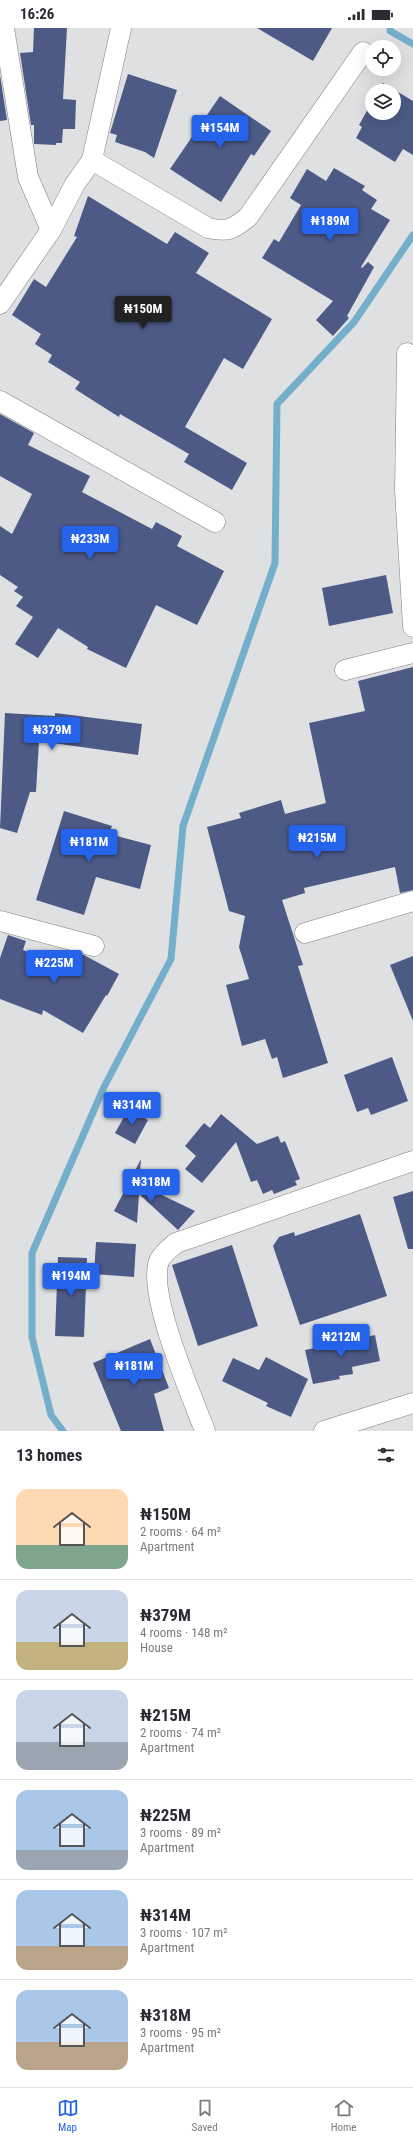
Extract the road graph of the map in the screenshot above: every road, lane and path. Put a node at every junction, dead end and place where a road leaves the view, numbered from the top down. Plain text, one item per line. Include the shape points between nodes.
1 (4, 28) edge
2 (121, 28) edge
3 (363, 52) dead end
4 (92, 160) junction
5 (51, 230) junction
6 (0, 304) edge
7 (407, 353) dead end
8 (0, 401) edge
9 (215, 522) dead end
10 (413, 627) edge
11 (413, 653) edge
12 (345, 670) dead end
13 (413, 901) edge
14 (0, 921) edge
15 (304, 933) dead end
16 (94, 946) dead end
17 (413, 1161) edge
18 (413, 1403) edge
19 (205, 1431) edge
20 (324, 1431) edge

1 - 5 street via 28,177
2 - 4 street
3 - 4 street via 248,216 234,228 222,231 208,228
4 - 5 street via 75,184
5 - 6 street
7 - 10 street via 405,490
8 - 9 street
11 - 12 street
13 - 15 street
14 - 16 street
17 - 19 street via 176,1243 167,1250 159,1261 159,1295 171,1338
18 - 20 street

